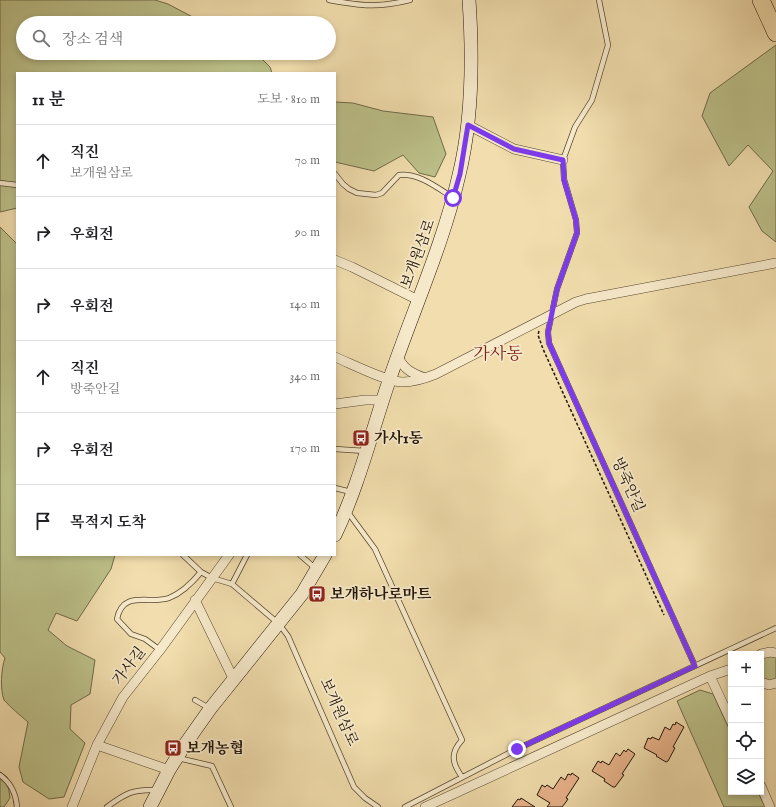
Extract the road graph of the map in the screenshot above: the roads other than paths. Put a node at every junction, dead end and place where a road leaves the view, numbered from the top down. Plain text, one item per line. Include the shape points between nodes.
1 (329, 0) edge
2 (410, 0) edge
3 (469, 0) edge
4 (599, 0) edge
5 (761, 0) edge
6 (772, 0) edge
7 (776, 8) edge
8 (776, 33) edge
9 (468, 125) junction
10 (563, 160) junction
11 (336, 175) edge
12 (0, 183) edge
13 (16, 185) edge
14 (453, 198) junction
15 (336, 260) edge
16 (776, 263) edge
17 (418, 300) junction
18 (551, 314) junction
19 (397, 356) junction
20 (336, 357) edge
21 (425, 378) junction
22 (389, 380) junction
23 (383, 400) junction
24 (336, 404) edge
25 (336, 449) edge
26 (366, 451) junction
27 (336, 488) edge
28 (352, 493) junction
29 (346, 509) junction
30 (336, 534) edge
31 (184, 556) edge
32 (228, 556) edge
33 (246, 556) edge
34 (301, 556) edge
35 (324, 556) edge
36 (317, 570) junction
37 (201, 572) junction
38 (212, 578) junction
39 (232, 584) junction
40 (195, 600) junction
41 (279, 624) junction
42 (776, 628) edge
43 (160, 650) junction
44 (695, 666) junction
45 (728, 670) edge
46 (710, 676) junction
47 (234, 680) junction
48 (764, 683) edge
49 (776, 683) edge
50 (195, 700) dead end
51 (210, 709) junction
52 (728, 715) edge
53 (97, 745) junction
54 (177, 757) junction
55 (169, 770) junction
56 (0, 775) edge
57 (462, 777) junction
58 (158, 790) junction
59 (764, 793) edge
60 (17, 807) edge
61 (72, 807) edge
62 (107, 807) edge
63 (150, 807) edge
64 (231, 807) edge
65 (378, 807) edge
66 (404, 807) edge
67 (426, 807) edge
68 (770, 807) edge

1 - 2 lane via 376,6
3 - 9 main road, 보개원삼로 via 472,59
4 - 10 lane via 608,45 592,100 575,127
5 - 8 highway
6 - 7 highway
9 - 10 street via 514,149
9 - 14 main road, 보개원삼로
10 - 18 lane, 방죽안길 via 564,180 576,220 577,233
11 - 14 lane via 343,184 358,193 376,195 382,193 399,175 407,174 421,179
12 - 13 lane
14 - 17 main road, 보개원삼로 via 436,254
15 - 17 street
16 - 18 street via 586,299
17 - 19 main road, 보개원삼로
18 - 21 street
18 - 44 lane, 방죽안길 via 549,343
19 - 21 street via 402,366
19 - 22 main road, 보개원삼로
20 - 22 street
21 - 22 street via 402,382
22 - 23 main road, 보개원삼로
23 - 24 street
23 - 26 main road, 보개원삼로
25 - 26 lane
26 - 28 main road, 보개원삼로
27 - 28 lane
28 - 29 main road, 보개원삼로
29 - 30 main road, 보개원삼로
29 - 57 lane via 375,549 462,740 455,747 453,755
31 - 37 lane
32 - 38 street, 가사길
33 - 39 lane
34 - 36 lane
35 - 36 main road
36 - 41 main road
37 - 38 lane
37 - 43 lane via 189,586 170,597 135,599 119,610 117,619 131,634 145,639
38 - 39 lane
38 - 40 street, 가사길
39 - 41 lane, 보개원삼로
40 - 43 street, 가사길
40 - 47 street
41 - 47 main road
41 - 65 lane, 보개원삼로 via 288,636 354,787
42 - 44 lane
43 - 53 street, 가사길 via 123,697
44 - 57 lane
45 - 46 street
46 - 52 street
46 - 67 street
47 - 51 main road
48 - 49 street
50 - 51 lane
51 - 54 main road
53 - 55 street
53 - 61 street, 가사길
54 - 55 main road
54 - 64 lane via 212,766
55 - 58 main road
56 - 60 lane via 9,783 16,797
57 - 66 lane
58 - 62 lane via 144,789 132,792 123,795
58 - 63 main road
59 - 68 street

